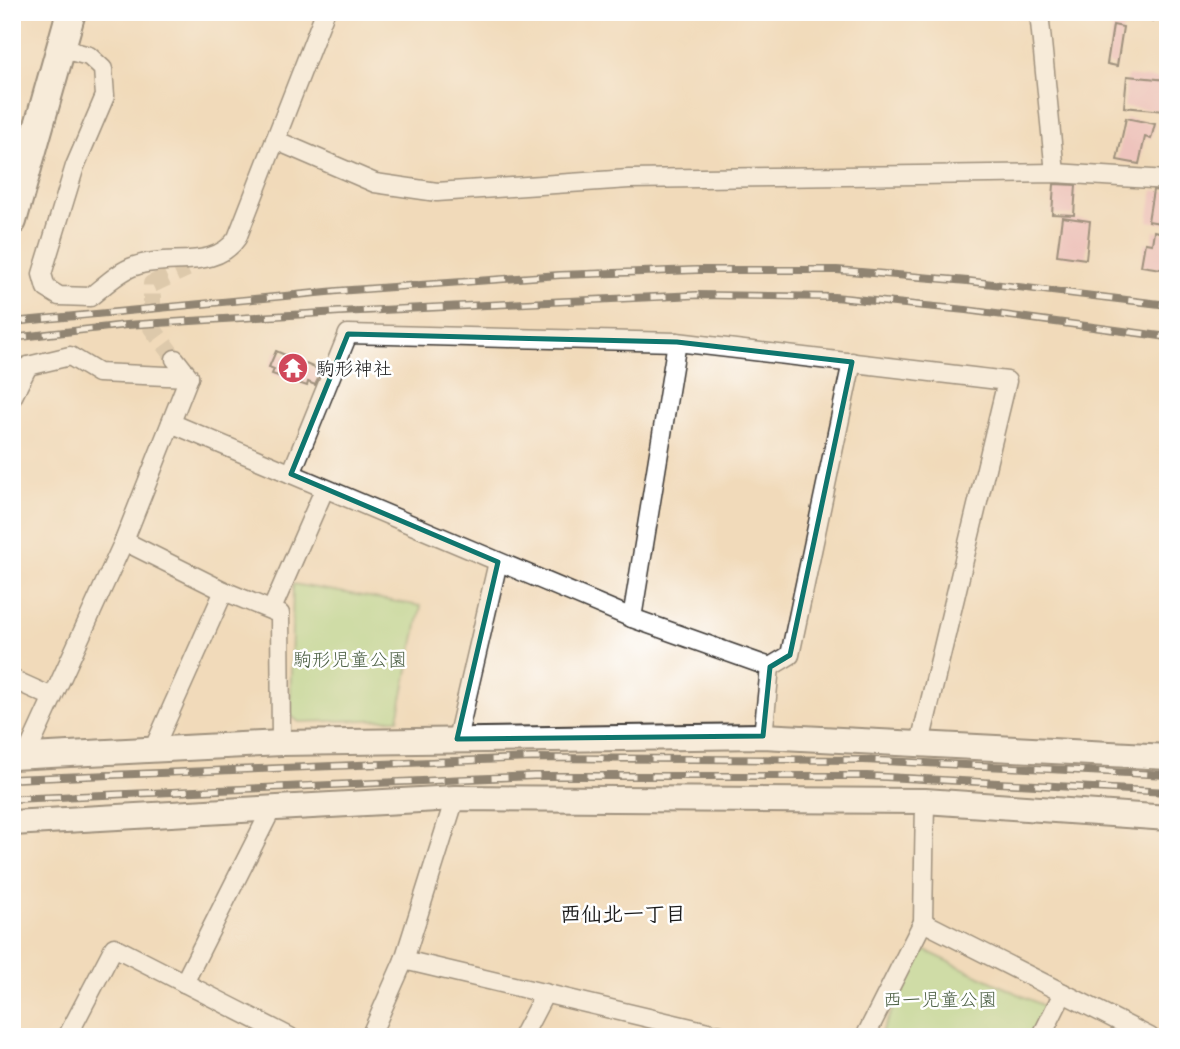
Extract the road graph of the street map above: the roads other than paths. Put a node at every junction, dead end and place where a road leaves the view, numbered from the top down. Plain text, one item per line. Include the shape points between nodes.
1 (71, 12) edge
2 (325, 12) edge
3 (1039, 12) edge
4 (59, 48) junction
5 (275, 140) junction
6 (1055, 173) junction
7 (1168, 180) edge
8 (12, 221) edge
9 (212, 258) junction
10 (187, 268) tunnel mouth
11 (677, 342) junction
12 (175, 359) tunnel mouth
13 (852, 362) junction
14 (189, 377) junction
15 (12, 398) edge
16 (172, 423) junction
17 (291, 474) junction
18 (324, 490) junction
19 (124, 541) junction
20 (498, 562) junction
21 (224, 591) junction
22 (272, 609) junction
23 (632, 618) junction
24 (770, 667) junction
25 (12, 680) edge
26 (52, 697) junction
27 (763, 736) junction
28 (457, 739) junction
29 (281, 743) junction
30 (920, 743) junction
31 (153, 750) junction
32 (19, 757) edge
33 (1168, 757) edge
34 (455, 798) junction
35 (926, 800) junction
36 (272, 808) junction
37 (1168, 818) edge
38 (12, 823) edge
39 (923, 922) junction
40 (404, 960) junction
41 (184, 983) junction
42 (545, 993) junction
43 (1063, 993) junction
44 (690, 1032) edge
45 (67, 1037) edge
46 (290, 1037) edge
47 (370, 1037) edge
48 (522, 1037) edge
49 (729, 1037) edge
50 (865, 1037) edge
51 (1041, 1037) edge
52 (1150, 1037) edge

1 - 4 main road
2 - 5 street
3 - 6 street
4 - 8 main road
4 - 9 street via 89,55 103,69 105,96 68,190 42,274 46,288 60,296 90,298 132,266 155,260
5 - 6 street via 374,183 437,192 629,179
5 - 9 street via 237,238 228,251
6 - 7 street
9 - 10 street
11 - 13 street
11 - 17 street via 348,334
11 - 23 street
12 - 14 street
13 - 24 street via 790,655
13 - 30 street via 1007,381
14 - 15 street via 97,373 70,356 28,366
14 - 16 street
16 - 17 street
16 - 19 street
17 - 18 street
18 - 20 street
18 - 22 street
19 - 21 street
19 - 26 street
20 - 23 street
20 - 28 street
21 - 22 street
21 - 31 street
22 - 29 street via 280,614
23 - 24 street
24 - 27 street
25 - 26 street
26 - 32 street
27 - 28 street
27 - 30 street
28 - 29 street
29 - 31 street
30 - 33 street
31 - 32 street
34 - 35 street
34 - 36 street
34 - 40 street
35 - 37 street
35 - 39 street
36 - 38 street
36 - 41 street
39 - 43 street
39 - 50 street
40 - 42 street
40 - 47 street
41 - 45 street via 114,947
41 - 46 street
42 - 44 street
42 - 48 street
43 - 51 street
43 - 52 street
44 - 49 street

